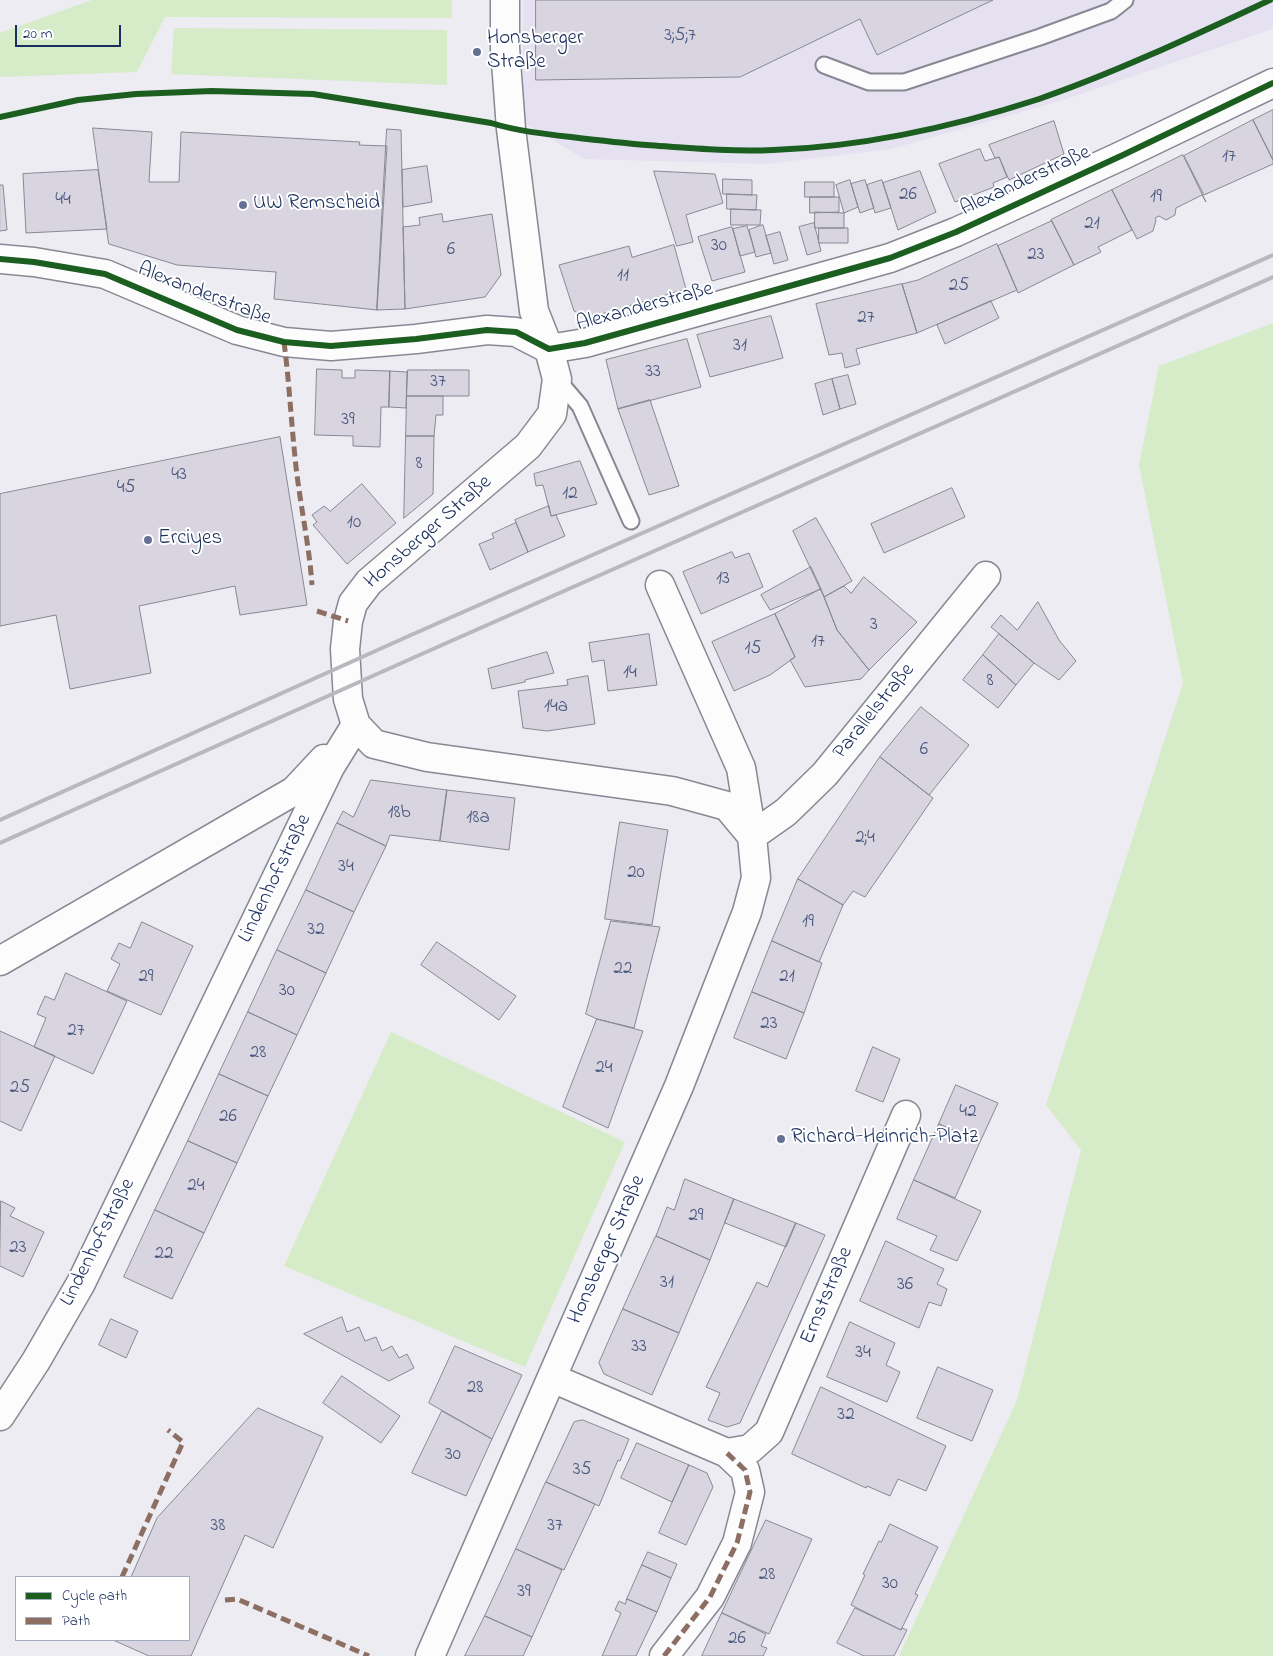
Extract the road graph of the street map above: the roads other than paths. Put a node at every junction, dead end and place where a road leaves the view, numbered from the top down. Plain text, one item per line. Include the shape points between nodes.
1 (505, 0) edge
2 (1125, 0) edge
3 (824, 65) dead end
4 (1273, 83) edge
5 (0, 259) edge
6 (549, 349) junction
7 (557, 380) junction
8 (631, 520) dead end
9 (986, 576) dead end
10 (660, 585) dead end
11 (356, 725) junction
12 (752, 836) junction
13 (0, 961) edge
14 (906, 1115) dead end
15 (552, 1378) junction
16 (0, 1416) edge
17 (728, 1453) junction
18 (430, 1656) edge
19 (664, 1656) edge

1 - 6 street, Honsberger Straße via 512,139 534,311
2 - 3 lane via 1111,11 904,82 869,82
4 - 6 street, Alexanderstraße via 956,232 890,258 584,343
5 - 6 street, Alexanderstraße via 106,274 237,330 284,342 331,346 487,330 516,332
6 - 7 street, Honsberger Straße
7 - 8 lane via 580,406
7 - 11 street, Honsberger Straße via 552,414 528,446 369,582 353,603 345,649 348,699
9 - 12 street, Parallelstraße via 824,774 786,812
10 - 12 street, Honsberger Straße via 741,768
11 - 12 street, Honsberger Straße via 374,744 427,757 672,791 727,806
11 - 13 street, Lindenhofstraße via 294,791
11 - 16 street, Lindenhofstraße via 330,767 81,1284
12 - 15 street, Honsberger Straße via 756,878 747,912 679,1086
14 - 17 street, Ernststraße via 769,1432 750,1450
15 - 17 street
15 - 18 street, Honsberger Straße
17 - 19 street via 746,1470 750,1492 736,1543 710,1597

